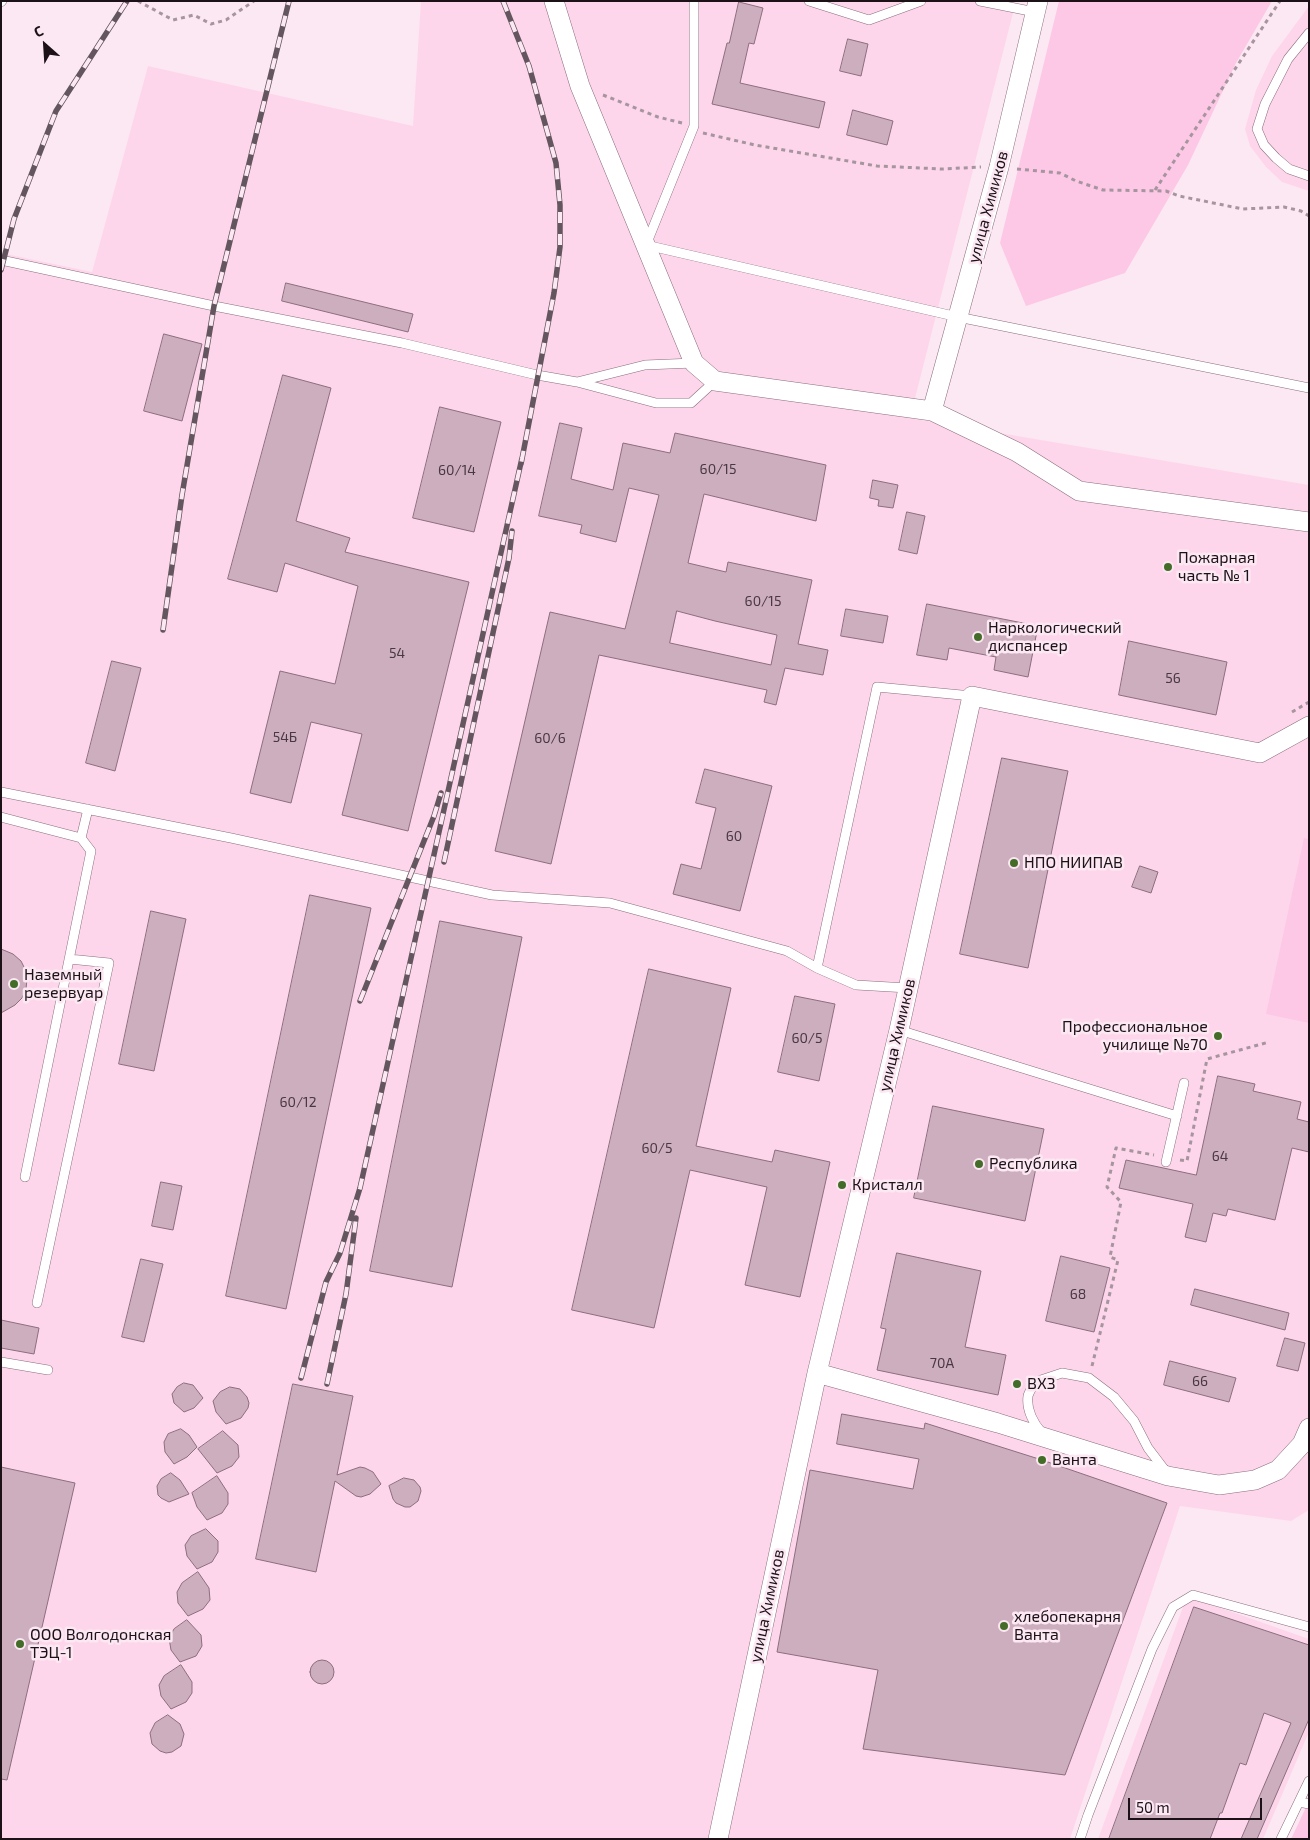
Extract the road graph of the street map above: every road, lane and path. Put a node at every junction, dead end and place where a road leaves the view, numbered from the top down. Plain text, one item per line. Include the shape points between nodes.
1 (138, 1) edge
2 (254, 1) edge
3 (554, 1) edge
4 (694, 1) edge
5 (809, 1) edge
6 (921, 1) edge
7 (980, 1) edge
8 (1280, 1) edge
9 (1037, 6) edge
10 (1309, 32) edge
11 (580, 86) junction
12 (694, 126) junction
13 (999, 167) junction
14 (1309, 176) edge
15 (1154, 190) junction
16 (1309, 216) edge
17 (646, 245) junction
18 (1, 260) edge
19 (958, 317) junction
20 (694, 363) junction
21 (715, 381) junction
22 (577, 382) junction
23 (1309, 388) edge
24 (932, 411) junction
25 (1309, 522) edge
26 (972, 696) junction
27 (1309, 726) edge
28 (1, 792) edge
29 (88, 809) junction
30 (1, 817) edge
31 (81, 838) junction
32 (69, 959) junction
33 (817, 968) junction
34 (908, 988) junction
35 (899, 1030) junction
36 (1269, 1042) dead end
37 (1184, 1083) dead end
38 (1177, 1116) junction
39 (1167, 1160) junction
40 (26, 1177) dead end
41 (36, 1303) dead end
42 (1, 1362) edge
43 (48, 1370) dead end
44 (817, 1373) junction
45 (1088, 1378) junction
46 (1309, 1428) edge
47 (1046, 1438) junction
48 (1168, 1476) junction
49 (1309, 1626) edge
50 (1309, 1781) edge
51 (1299, 1802) junction
52 (1309, 1804) edge
53 (718, 1839) edge
54 (1080, 1839) edge
55 (1281, 1839) edge

1 - 2 path via 173,20 194,14 211,24 226,20
3 - 11 street
4 - 12 lane
5 - 6 lane via 869,20
7 - 9 lane
8 - 15 path
9 - 13 street, улица Химиков
10 - 14 lane via 1288,59 1265,104 1258,129 1264,146 1276,158 1289,169
11 - 12 path
11 - 17 street
12 - 13 path via 695,130 720,137 877,166
12 - 17 lane
13 - 15 path via 1060,173 1103,190
13 - 19 street, улица Химиков
15 - 16 path via 1243,209 1284,207
17 - 19 lane
17 - 20 street
18 - 22 lane
19 - 23 lane
19 - 24 street, улица Химиков
20 - 21 street
20 - 22 lane via 645,365
21 - 22 lane via 691,403 656,403
21 - 24 street
24 - 25 street via 1016,452 1079,492
26 - 27 street via 1260,753
26 - 33 lane via 877,687
26 - 34 street, улица Химиков
28 - 29 lane
29 - 31 lane
29 - 33 lane via 492,894 610,903 787,951
30 - 31 lane
31 - 32 lane via 91,851
32 - 40 lane
32 - 41 lane via 109,963
33 - 34 lane via 856,985
34 - 35 street, улица Химиков
35 - 38 lane
35 - 44 street, улица Химиков
36 - 39 path via 1207,1059 1186,1161
37 - 38 lane
38 - 39 lane
39 - 45 path via 1116,1148 1107,1187 1121,1202 1110,1258 1118,1260
42 - 43 lane
44 - 47 street
44 - 53 street, улица Химиков
45 - 47 lane via 1062,1373 1035,1382 1028,1396 1029,1410 1034,1424
45 - 48 lane via 1114,1397 1134,1421
46 - 48 street via 1302,1444 1278,1470 1255,1480 1219,1485
47 - 48 street
49 - 54 lane via 1193,1594 1173,1607 1152,1649
50 - 51 lane
51 - 52 lane
51 - 55 lane

